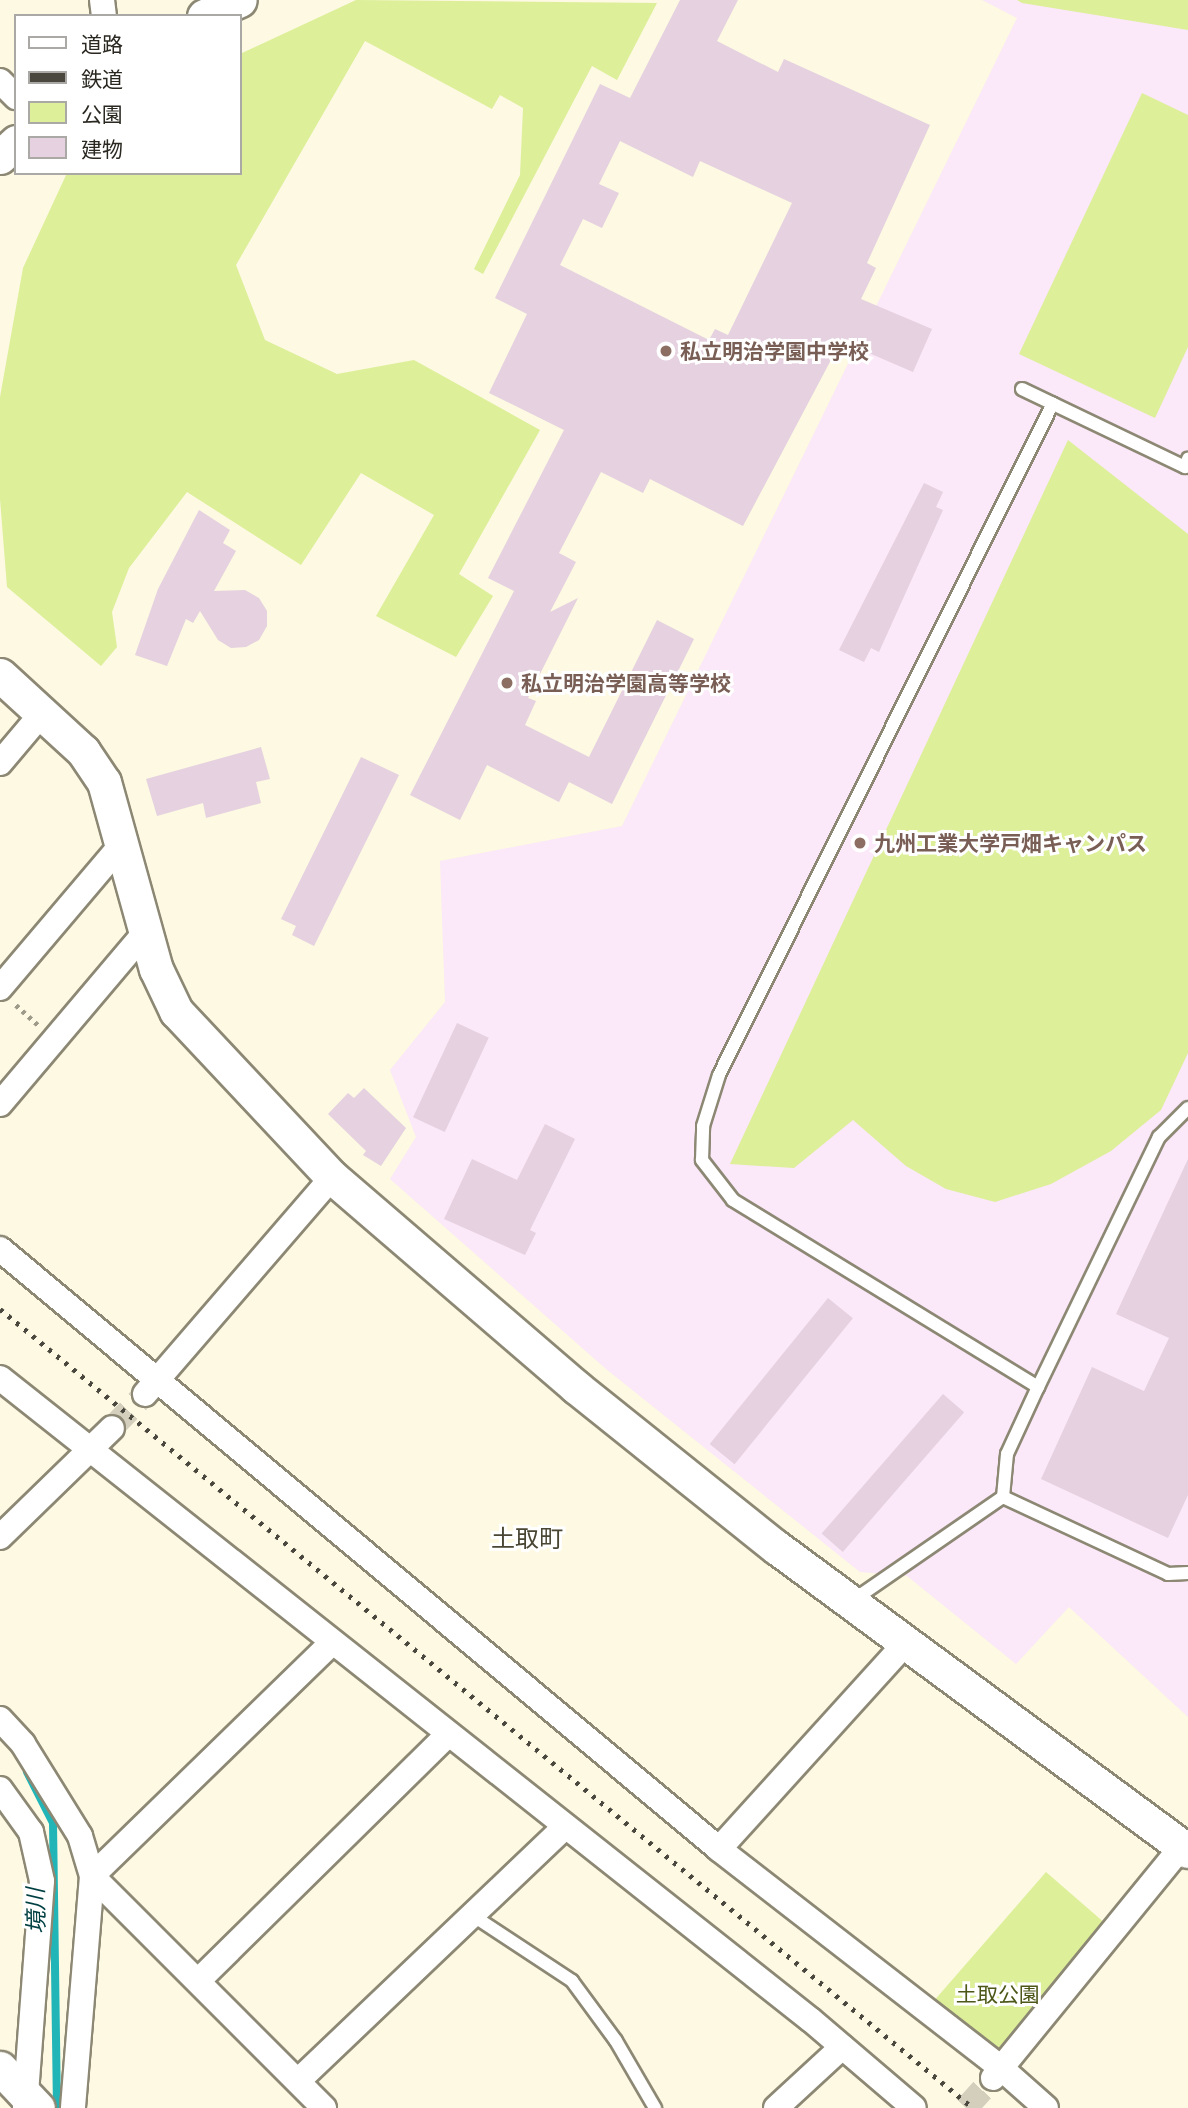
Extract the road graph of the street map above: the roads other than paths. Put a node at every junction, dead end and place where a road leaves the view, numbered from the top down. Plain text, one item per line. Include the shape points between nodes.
1 (240, 0) edge
2 (208, 14) edge
3 (0, 81) edge
4 (14, 95) edge
5 (14, 144) edge
6 (0, 157) edge
7 (1022, 389) dead end
8 (1053, 403) junction
9 (1188, 459) edge
10 (0, 675) edge
11 (44, 710) junction
12 (0, 763) edge
13 (123, 843) junction
14 (146, 931) junction
15 (5, 994) edge
16 (0, 1104) edge
17 (1188, 1108) edge
18 (332, 1177) junction
19 (0, 1250) edge
20 (0, 1378) edge
21 (152, 1386) junction
22 (1038, 1387) junction
23 (112, 1428) tunnel mouth
24 (91, 1451) junction
25 (1003, 1497) junction
26 (0, 1537) edge
27 (1188, 1573) edge
28 (851, 1602) junction
29 (332, 1643) junction
30 (905, 1643) junction
31 (0, 1718) edge
32 (447, 1735) junction
33 (0, 1789) edge
34 (565, 1827) junction
35 (1185, 1848) edge
36 (719, 1849) junction
37 (92, 1876) junction
38 (472, 1916) junction
39 (200, 1979) junction
40 (842, 2047) junction
41 (0, 2068) edge
42 (997, 2073) junction
43 (298, 2081) junction
44 (31, 2104) edge
45 (73, 2108) edge
46 (324, 2108) edge
47 (655, 2108) edge
48 (776, 2108) edge
49 (914, 2108) edge
50 (1046, 2108) edge

1 - 2 street
3 - 4 street
5 - 6 street
7 - 8 lane
8 - 9 lane via 1185,467
8 - 22 lane via 719,1075 704,1126 702,1160 733,1200
10 - 11 street
11 - 12 street
11 - 13 street via 83,751 104,782
13 - 14 street
13 - 15 street
14 - 16 street
14 - 18 street via 156,969 176,1011
17 - 22 lane via 1159,1137
18 - 21 street
18 - 28 street via 576,1387
19 - 21 street
20 - 24 street
21 - 36 street
22 - 25 lane via 1007,1454
23 - 24 street
24 - 26 street
24 - 29 street
25 - 27 lane via 1168,1574
25 - 28 lane
28 - 30 street
29 - 32 street
29 - 37 street
30 - 35 street
30 - 36 street
31 - 37 street via 23,1744 80,1836
32 - 34 street
32 - 39 street
33 - 44 street via 31,1832 42,1881
34 - 38 street
34 - 40 street
35 - 42 street
36 - 42 street
37 - 39 street
37 - 45 street
38 - 43 street
38 - 47 lane via 572,1981 616,2041
39 - 43 street
40 - 48 street
40 - 49 street
41 - 44 street
42 - 50 street
43 - 46 street

